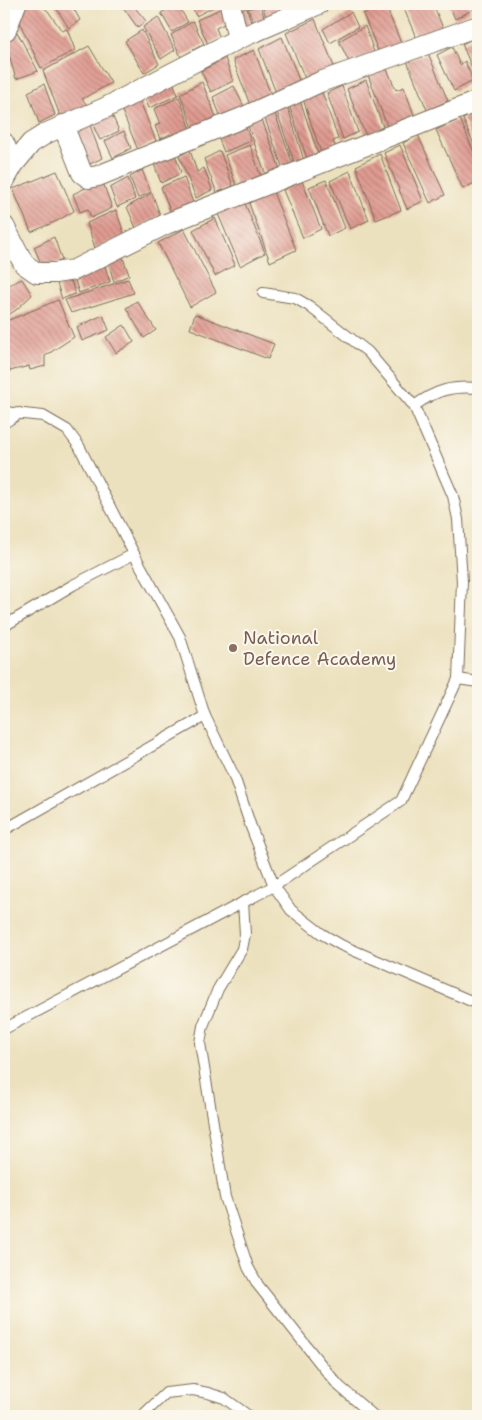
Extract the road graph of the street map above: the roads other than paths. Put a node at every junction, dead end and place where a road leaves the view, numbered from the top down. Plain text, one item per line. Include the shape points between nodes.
1 (16, 4) edge
2 (230, 4) edge
3 (320, 4) edge
4 (478, 26) edge
5 (6, 30) dead end
6 (238, 38) junction
7 (478, 101) edge
8 (63, 126) junction
9 (4, 143) edge
10 (8, 173) edge
11 (4, 226) edge
12 (263, 293) dead end
13 (478, 388) edge
14 (414, 406) junction
15 (4, 412) edge
16 (20, 413) junction
17 (4, 423) edge
18 (134, 554) junction
19 (4, 626) edge
20 (458, 680) junction
21 (478, 682) edge
22 (205, 716) junction
23 (4, 830) edge
24 (274, 886) junction
25 (243, 902) junction
26 (478, 1004) edge
27 (4, 1029) edge
28 (142, 1416) edge
29 (250, 1416) edge
30 (374, 1416) edge

1 - 5 street
2 - 6 street
3 - 6 street
4 - 8 street via 320,82 242,118 88,178 82,173
6 - 8 street via 105,108
7 - 11 street via 166,224 74,270 37,273 24,264
8 - 10 street via 31,143
9 - 10 street
12 - 14 lane via 295,298 309,306 368,352
13 - 14 lane via 447,388
14 - 20 lane via 453,496 458,519 462,582
15 - 16 lane
16 - 17 lane
16 - 18 lane via 43,416 67,430 79,446
18 - 19 lane
18 - 22 lane via 180,637
20 - 21 lane
20 - 24 lane via 400,800
22 - 23 lane
22 - 24 lane via 234,776
24 - 25 lane
24 - 26 lane via 292,910 322,934
25 - 27 lane
25 - 30 lane via 245,934 242,948 218,989 202,1026 200,1043 225,1197 248,1267 258,1285 333,1379
28 - 29 lane via 166,1393 194,1390 224,1398

